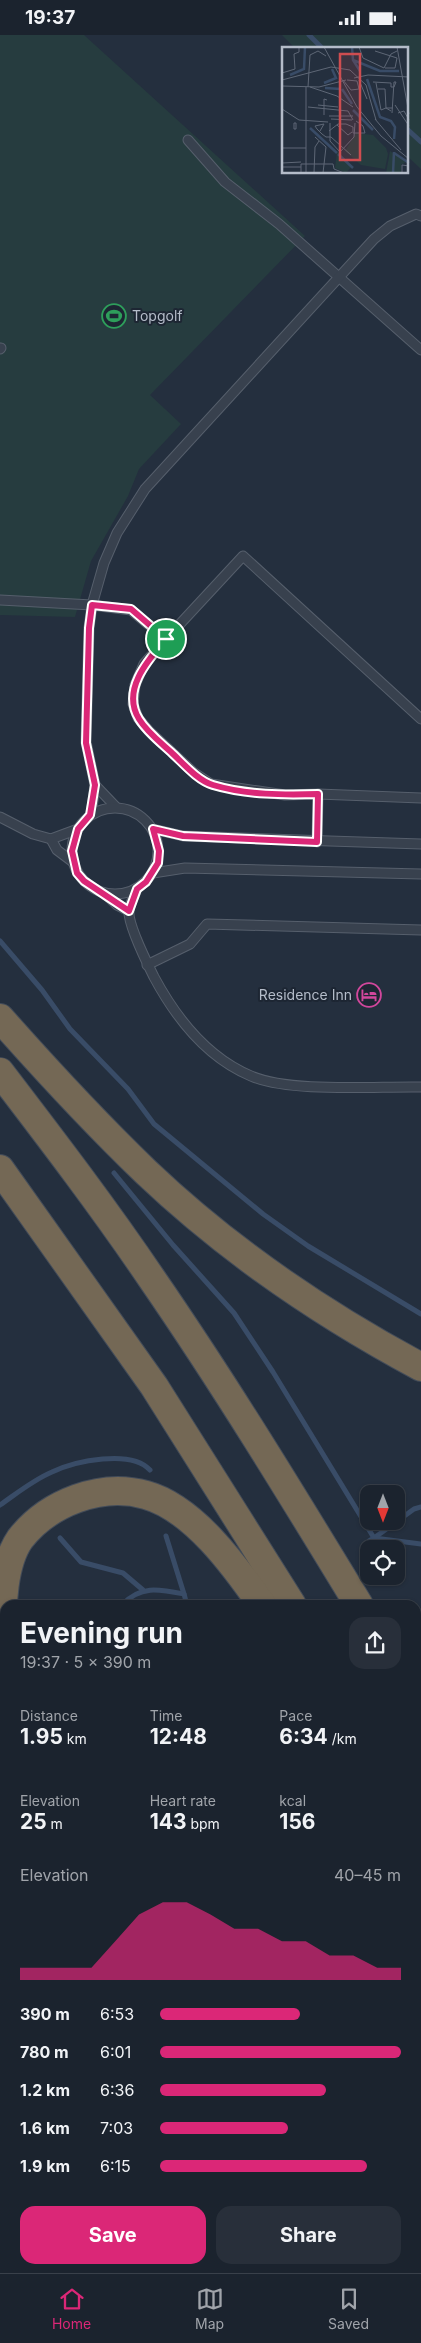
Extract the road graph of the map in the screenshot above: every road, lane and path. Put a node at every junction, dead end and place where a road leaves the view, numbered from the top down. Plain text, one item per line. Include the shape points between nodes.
1 (188, 140) dead end
2 (421, 216) edge
3 (339, 278) junction
4 (421, 350) edge
5 (0, 600) edge
6 (92, 605) junction
7 (166, 639) junction
8 (421, 719) edge
9 (95, 785) junction
10 (318, 794) junction
11 (421, 798) edge
12 (116, 807) junction
13 (90, 815) junction
14 (0, 817) edge
15 (78, 829) junction
16 (153, 829) junction
17 (51, 839) junction
18 (317, 842) junction
19 (421, 844) edge
20 (73, 862) junction
21 (153, 873) junction
22 (421, 874) edge
23 (137, 889) junction
24 (104, 893) junction
25 (129, 911) junction
26 (421, 930) edge
27 (147, 965) junction
28 (0, 1018) edge
29 (0, 1072) edge
30 (421, 1087) edge
31 (0, 1169) edge
32 (421, 1367) edge
33 (2, 1600) edge
34 (258, 1600) edge
35 (289, 1600) edge
36 (356, 1600) edge

1 - 3 lane via 225,181
2 - 3 lane via 416,214 390,226
3 - 4 lane
3 - 6 lane via 145,489 117,533
5 - 6 lane
6 - 7 lane via 131,609
6 - 9 lane via 86,743
7 - 8 lane via 243,556
7 - 10 lane via 144,664 135,685 133,704 148,731 192,772 211,784 285,795
9 - 12 lane
9 - 13 lane
10 - 11 lane
10 - 18 lane
12 - 13 lane
12 - 16 lane via 138,813
13 - 15 lane
14 - 17 lane via 33,834
15 - 17 lane
15 - 20 lane via 72,851
16 - 18 lane via 183,836
16 - 21 lane via 159,851
17 - 20 lane via 57,850
18 - 19 lane
20 - 24 lane via 84,881
21 - 22 lane via 185,867
21 - 23 lane
23 - 24 lane via 126,893
23 - 25 lane
24 - 25 lane
25 - 27 lane
26 - 27 lane via 207,924 190,944
27 - 30 lane via 182,1021 209,1050 252,1077 306,1085
28 - 32 highway via 103,1130 194,1214 300,1295
29 - 36 highway via 152,1279 286,1485
31 - 35 highway via 154,1385
33 - 34 highway via 7,1569 20,1540 44,1516 73,1499 112,1492 145,1494 176,1508 208,1537

